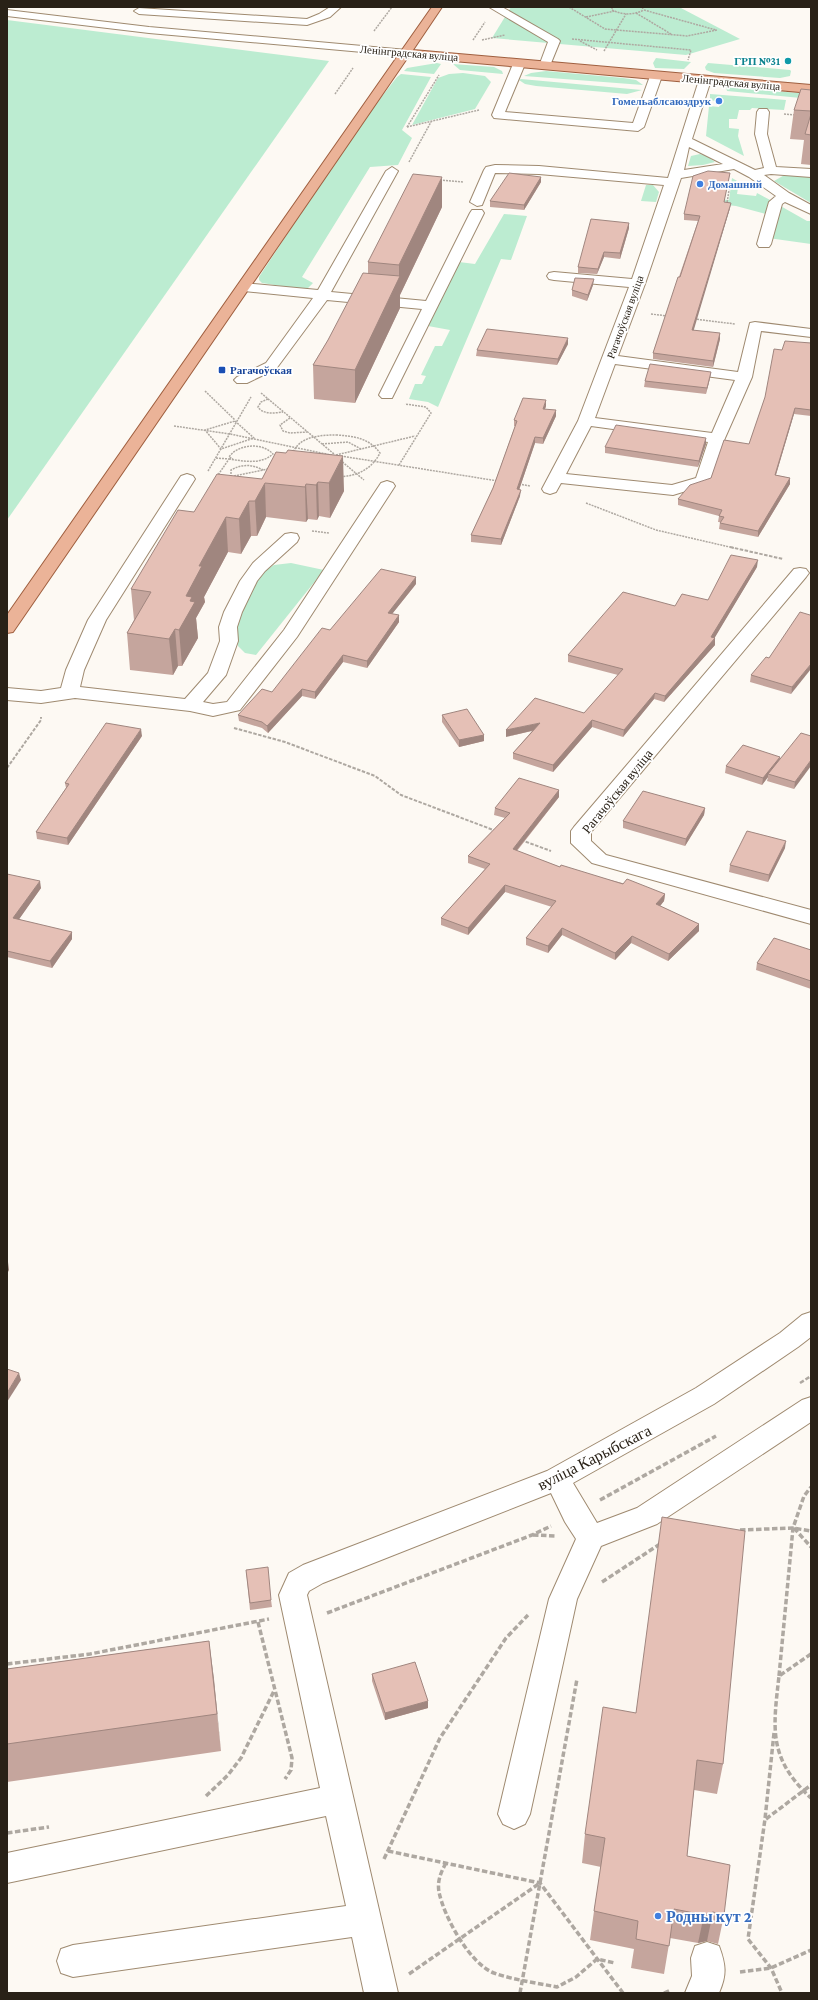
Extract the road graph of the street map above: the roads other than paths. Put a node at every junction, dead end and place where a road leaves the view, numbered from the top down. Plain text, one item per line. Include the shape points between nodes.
1 (336, 7) edge
2 (437, 7) edge
3 (494, 7) edge
4 (139, 11) dead end
5 (7, 12) edge
6 (407, 53) junction
7 (519, 64) junction
8 (545, 66) junction
9 (656, 76) junction
10 (705, 80) junction
11 (811, 89) edge
12 (763, 112) dead end
13 (685, 140) junction
14 (737, 165) junction
15 (771, 170) junction
16 (392, 171) dead end
17 (811, 173) edge
18 (754, 174) junction
19 (674, 187) junction
20 (784, 196) junction
21 (811, 210) edge
22 (764, 244) dead end
23 (554, 276) dead end
24 (638, 284) junction
25 (244, 287) junction
26 (322, 296) junction
27 (431, 306) junction
28 (811, 332) edge
29 (609, 359) junction
30 (744, 377) junction
31 (242, 380) dead end
32 (386, 396) dead end
33 (586, 421) junction
34 (717, 438) junction
35 (196, 478) road end
36 (386, 486) dead end
37 (291, 538) dead end
38 (800, 573) dead end
39 (7, 628) edge
40 (69, 693) junction
41 (7, 694) edge
42 (190, 705) junction
43 (811, 917) edge
44 (811, 1322) edge
45 (811, 1408) edge
46 (557, 1479) junction
47 (591, 1538) junction
48 (338, 1799) junction
49 (514, 1814) dead end
50 (7, 1868) edge
51 (365, 1919) junction
52 (707, 1958) dead end
53 (74, 1961) dead end
54 (381, 1993) edge
55 (702, 1993) edge

1 - 4 street via 321,18 307,22
2 - 6 main road
3 - 8 street via 554,41
5 - 6 street, Ленінградская вуліца via 149,30
6 - 7 main road, Ленінградская вуліца
6 - 25 main road
7 - 8 main road, Ленінградская вуліца
7 - 9 street via 498,115 638,127
8 - 9 main road, Ленінградская вуліца
9 - 10 main road, Ленінградская вуліца
10 - 11 main road, Ленінградская вуліца
10 - 13 street
12 - 15 street via 761,134
13 - 14 street
13 - 19 street, Рагачоўская вуліца
14 - 18 street
14 - 19 street
15 - 17 street
15 - 18 street
16 - 26 street
18 - 20 street
19 - 24 street, Рагачоўская вуліца
19 - 27 street via 539,170 490,170 477,208
20 - 21 street
20 - 22 street via 776,202
23 - 24 street
24 - 29 street, Рагачоўская вуліца
25 - 26 street
25 - 39 main road
26 - 27 street
26 - 31 street via 271,366
27 - 32 street
28 - 30 street via 755,326
29 - 30 street
29 - 33 street, Рагачоўская вуліца
30 - 34 street
33 - 34 street
33 - 34 street, Рагачоўская вуліца via 552,483 672,490 703,481
35 - 40 street via 96,620 74,670
36 - 42 street via 291,633 233,706 213,710
37 - 42 street via 259,567 248,581 229,622 230,641 217,675
38 - 43 street, Рагачоўская вуліца via 581,832 581,843 599,859
40 - 41 street via 40,697
40 - 42 street via 92,693
44 - 46 street, вуліца Карыбскага via 789,1340 705,1396
45 - 47 street via 647,1516
46 - 47 street
46 - 48 street, вуліца Карыбскага via 313,1574 299,1582 293,1595 296,1612
47 - 49 street via 563,1599
48 - 50 street
48 - 51 street, вуліца Карыбскага
51 - 53 street
51 - 54 street, вуліца Карыбскага
52 - 55 street via 709,1977

